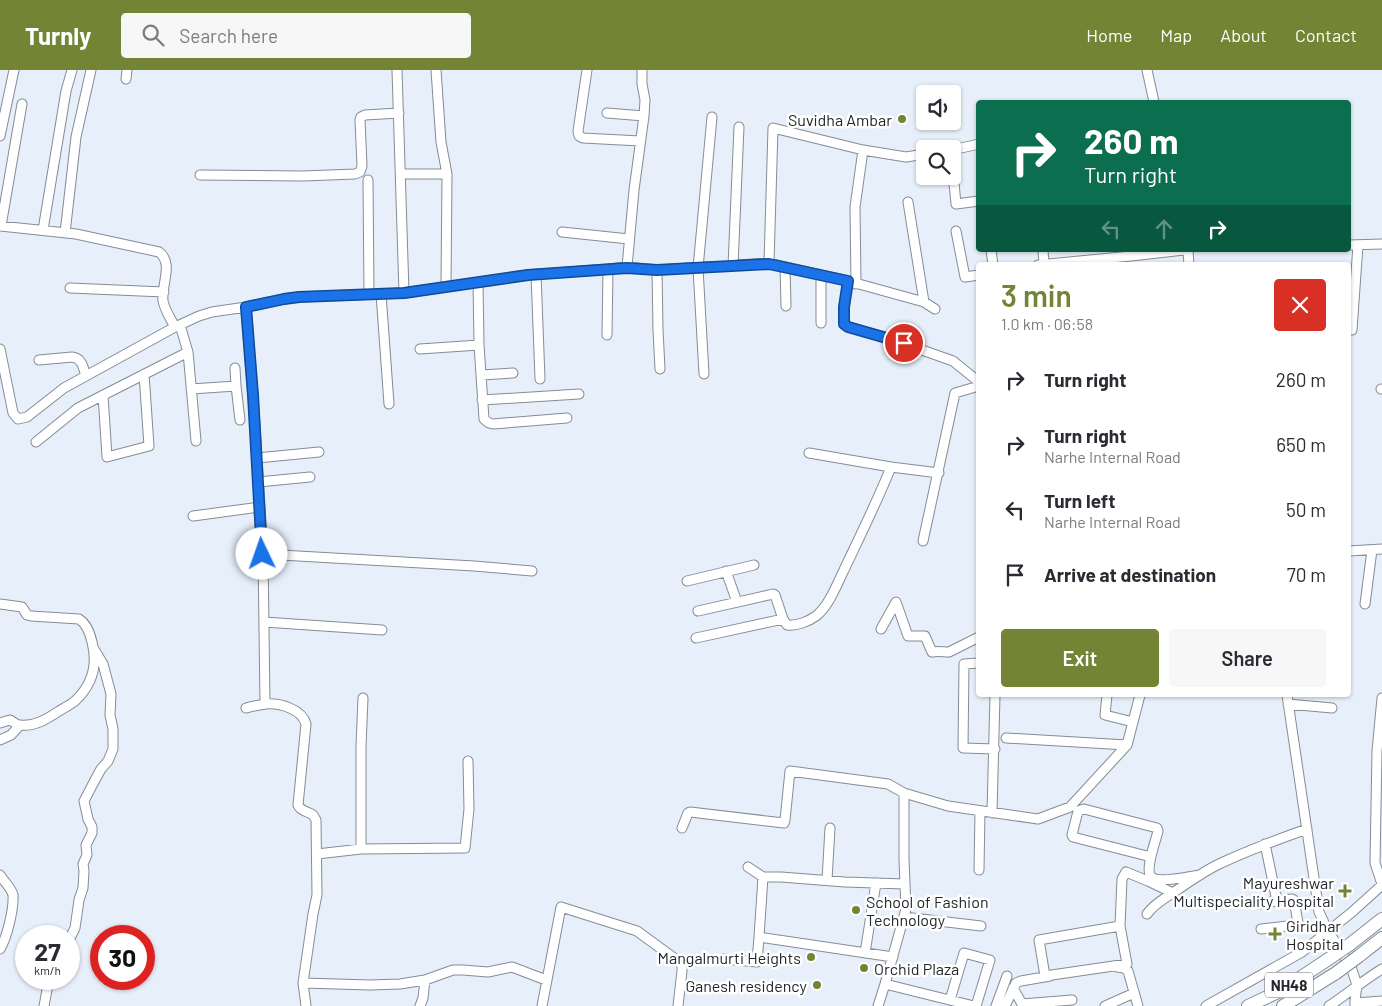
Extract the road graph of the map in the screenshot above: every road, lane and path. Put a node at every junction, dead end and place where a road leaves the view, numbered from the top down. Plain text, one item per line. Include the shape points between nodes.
1 (14, 70) edge
2 (72, 70) edge
3 (91, 70) edge
4 (397, 70) edge
5 (436, 70) edge
6 (587, 70) edge
7 (642, 70) edge
8 (1147, 70) edge
9 (1154, 100) edge
10 (22, 104) dead end
11 (399, 113) junction
12 (607, 113) dead end
13 (644, 116) junction
14 (712, 117) dead end
15 (739, 127) dead end
16 (0, 136) edge
17 (640, 142) junction
18 (976, 145) edge
19 (961, 148) edge
20 (863, 150) junction
21 (916, 155) edge
22 (400, 174) junction
23 (447, 174) junction
24 (200, 175) dead end
25 (368, 180) dead end
26 (954, 185) edge
27 (976, 201) edge
28 (908, 202) dead end
29 (1, 226) edge
30 (43, 230) junction
31 (956, 231) dead end
32 (65, 232) junction
33 (562, 232) dead end
34 (629, 239) junction
35 (1382, 244) edge
36 (1353, 245) edge
37 (1170, 252) edge
38 (1097, 255) edge
39 (1135, 257) edge
40 (1053, 262) edge
41 (769, 264) junction
42 (733, 266) junction
43 (785, 267) junction
44 (627, 268) junction
45 (698, 268) junction
46 (608, 269) junction
47 (657, 270) junction
48 (536, 274) junction
49 (821, 275) junction
50 (976, 276) edge
51 (478, 282) junction
52 (852, 283) junction
53 (446, 287) junction
54 (70, 288) dead end
55 (164, 292) junction
56 (404, 293) junction
57 (369, 294) junction
58 (381, 294) junction
59 (924, 302) junction
60 (786, 306) dead end
61 (246, 307) junction
62 (935, 309) dead end
63 (821, 323) dead end
64 (178, 326) junction
65 (1352, 330) dead end
66 (607, 335) dead end
67 (479, 345) junction
68 (0, 349) edge
69 (420, 349) dead end
70 (188, 352) junction
71 (39, 360) dead end
72 (235, 368) dead end
73 (660, 369) dead end
74 (512, 373) dead end
75 (144, 374) junction
76 (704, 374) dead end
77 (481, 375) junction
78 (86, 376) junction
79 (540, 379) dead end
80 (976, 380) edge
81 (236, 386) junction
82 (976, 387) edge
83 (191, 389) junction
84 (579, 394) dead end
85 (103, 395) junction
86 (482, 400) junction
87 (389, 404) dead end
88 (567, 418) dead end
89 (240, 420) dead end
90 (196, 441) dead end
91 (36, 442) dead end
92 (319, 452) dead end
93 (808, 454) dead end
94 (257, 458) junction
95 (891, 467) junction
96 (939, 473) junction
97 (310, 477) dead end
98 (258, 482) junction
99 (260, 507) junction
100 (193, 516) dead end
101 (923, 541) dead end
102 (1382, 549) edge
103 (1372, 550) junction
104 (1351, 551) edge
105 (262, 554) junction
106 (754, 565) dead end
107 (532, 571) dead end
108 (726, 572) junction
109 (687, 581) dead end
110 (737, 602) junction
111 (0, 604) edge
112 (1365, 604) dead end
113 (698, 611) dead end
114 (783, 619) junction
115 (264, 622) junction
116 (881, 629) dead end
117 (382, 630) dead end
118 (696, 638) dead end
119 (976, 638) edge
120 (94, 649) junction
121 (976, 663) edge
122 (995, 697) edge
123 (1107, 697) edge
124 (1139, 697) edge
125 (363, 698) dead end
126 (1382, 698) edge
127 (1288, 700) edge
128 (265, 704) junction
129 (246, 708) dead end
130 (1332, 708) dead end
131 (1133, 722) junction
132 (0, 723) edge
133 (20, 725) junction
134 (1006, 738) dead end
135 (0, 740) edge
136 (1127, 745) junction
137 (995, 749) junction
138 (468, 761) dead end
139 (904, 793) junction
140 (980, 811) junction
141 (992, 813) junction
142 (682, 828) dead end
143 (830, 828) dead end
144 (1306, 829) junction
145 (1265, 844) junction
146 (361, 849) junction
147 (316, 854) junction
148 (1151, 857) junction
149 (748, 868) dead end
150 (979, 870) dead end
151 (1200, 874) junction
152 (0, 875) edge
153 (763, 877) junction
154 (827, 880) junction
155 (876, 883) junction
156 (905, 884) junction
157 (1382, 884) edge
158 (1172, 893) junction
159 (1277, 901) junction
160 (1258, 904) dead end
161 (1147, 914) dead end
162 (904, 917) junction
163 (1382, 919) edge
164 (75, 925) edge
165 (981, 926) dead end
166 (1120, 926) junction
167 (1261, 930) dead end
168 (1328, 931) junction
169 (759, 937) junction
170 (1382, 938) edge
171 (0, 949) edge
172 (865, 953) junction
173 (893, 957) junction
174 (724, 959) dead end
175 (1382, 969) edge
176 (1007, 976) dead end
177 (1045, 976) junction
178 (425, 980) junction
179 (546, 980) junction
180 (304, 983) junction
181 (885, 984) junction
182 (1357, 985) junction
183 (1013, 988) junction
184 (47, 990) edge
185 (1134, 993) junction
186 (950, 1000) junction
187 (1072, 1000) dead end
188 (1382, 1001) edge
189 (1355, 1005) edge
190 (44, 1006) edge
191 (306, 1006) edge
192 (420, 1006) edge
193 (542, 1006) edge
194 (678, 1006) edge
195 (878, 1006) edge
196 (975, 1006) edge
197 (996, 1006) edge
198 (1005, 1006) edge
199 (1105, 1006) edge
200 (1138, 1006) edge
201 (1206, 1006) edge
202 (1248, 1006) edge
203 (1283, 1006) edge
204 (1329, 1006) edge

1 - 16 street
2 - 30 street
3 - 32 street via 76,138
4 - 11 street
5 - 23 street via 441,142
6 - 17 street via 579,136
7 - 13 street
8 - 9 street
10 - 29 street
11 - 22 street
11 - 24 street via 361,116 362,166 355,174
12 - 13 street
13 - 17 street
14 - 45 street
15 - 42 street
17 - 34 street
18 - 19 street
20 - 21 street via 906,157
20 - 41 street via 773,128
20 - 52 street via 855,207
22 - 23 street
22 - 56 street
23 - 53 street
25 - 57 street
26 - 27 street via 956,204
28 - 59 street
29 - 30 street
30 - 32 street
31 - 50 street via 965,278
32 - 55 street via 159,252 166,263
33 - 34 street
34 - 44 street
35 - 36 street
36 - 65 street
37 - 39 street
38 - 39 street
38 - 40 street
41 - 42 street
41 - 43 street
42 - 45 street
43 - 49 street
43 - 60 street
44 - 46 street
44 - 47 street
45 - 47 street
45 - 76 street
46 - 48 street
46 - 66 street
47 - 73 street
48 - 51 street
48 - 79 street
49 - 52 street
49 - 63 street
51 - 53 street
51 - 67 street
52 - 59 street
52 - 80 street via 844,307 844,324 953,361
53 - 56 street
54 - 55 street
55 - 64 street via 166,309
56 - 58 street
57 - 58 street
57 - 61 street via 299,297
58 - 87 street
59 - 62 street
61 - 64 street via 212,312
61 - 94 street
64 - 70 street
64 - 78 street
67 - 69 street
67 - 77 street
68 - 78 street via 13,413 18,419 28,418 64,388
70 - 75 street
70 - 83 street
71 - 78 street via 77,358
72 - 81 street
74 - 77 street
75 - 85 street
75 - 85 street via 149,446 107,457
77 - 86 street
81 - 83 street
81 - 89 street
82 - 96 street via 955,393
83 - 90 street
84 - 86 street
85 - 91 street via 78,408
86 - 88 street via 484,420 489,424
92 - 94 street
93 - 95 street
94 - 98 street
95 - 96 street
95 - 114 street via 830,598 817,616 806,621 791,626
96 - 101 street
97 - 98 street
98 - 99 street
99 - 100 street
99 - 105 street
102 - 103 street
103 - 104 street
103 - 112 street
105 - 107 street
105 - 115 street
106 - 108 street
108 - 109 street
108 - 110 street
110 - 113 street
110 - 114 street via 773,594
111 - 120 street via 22,607 31,616 79,619 84,622
114 - 118 street
115 - 117 street
115 - 128 street
116 - 119 street via 896,602 908,636 925,636 932,652 949,652
120 - 133 street via 92,677 83,693 50,718
120 - 164 street via 103,664 111,694 114,749 84,801 92,833 86,845 83,888
121 - 137 street via 964,664 963,748
122 - 137 street
123 - 131 street via 1105,716
124 - 131 street
125 - 146 street
126 - 157 street via 1377,751 1375,863
127 - 130 street
127 - 144 street
128 - 129 street
128 - 147 street via 291,708 305,720 298,805 314,815 316,820
131 - 136 street
132 - 133 street via 10,720
133 - 135 street via 11,735
134 - 136 street
136 - 141 street via 1070,807 1038,819
137 - 141 street
138 - 146 street via 469,809 465,848
139 - 140 street via 948,806
139 - 142 street via 888,784 790,771 784,823 690,812
139 - 156 street
140 - 141 street
140 - 150 street
143 - 154 street
144 - 145 street
144 - 168 street via 1319,912
145 - 151 street
145 - 159 street
146 - 147 street
147 - 180 street via 318,895
148 - 148 street via 1158,828 1084,809 1078,811 1073,837
148 - 151 street via 1149,872 1154,878 1164,880
149 - 153 street
151 - 158 street
152 - 171 street via 12,899 7,932
153 - 154 street
153 - 169 street
154 - 155 street
155 - 156 street
155 - 172 street
156 - 162 street
157 - 168 street
158 - 161 street
158 - 166 street via 1126,872 1122,879
159 - 160 street
159 - 167 street via 1294,900 1298,923
162 - 165 street
162 - 173 street
163 - 202 highway, NH48, bridge via 1280,991
166 - 177 street via 1040,940
166 - 177 street via 1127,964
168 - 182 street via 1351,967
168 - 201 street via 1302,952
169 - 172 street
169 - 174 street via 756,962
170 - 203 highway, NH48, bridge via 1336,973
172 - 173 street
173 - 181 street
175 - 182 street
176 - 197 street
177 - 183 street via 1021,981
177 - 185 street via 1064,977 1119,967 1128,971
178 - 179 street via 453,970 488,972 512,967
178 - 180 street via 380,985
178 - 192 street
179 - 193 street
179 - 194 street via 561,907 637,931 678,961 682,965
180 - 191 street
181 - 186 street
181 - 195 street
182 - 189 street
182 - 204 street
183 - 187 street via 1022,1004
183 - 198 street
184 - 190 street
185 - 199 street
185 - 200 street
186 - 196 street
186 - 196 street via 964,953 990,960
188 - 189 street

